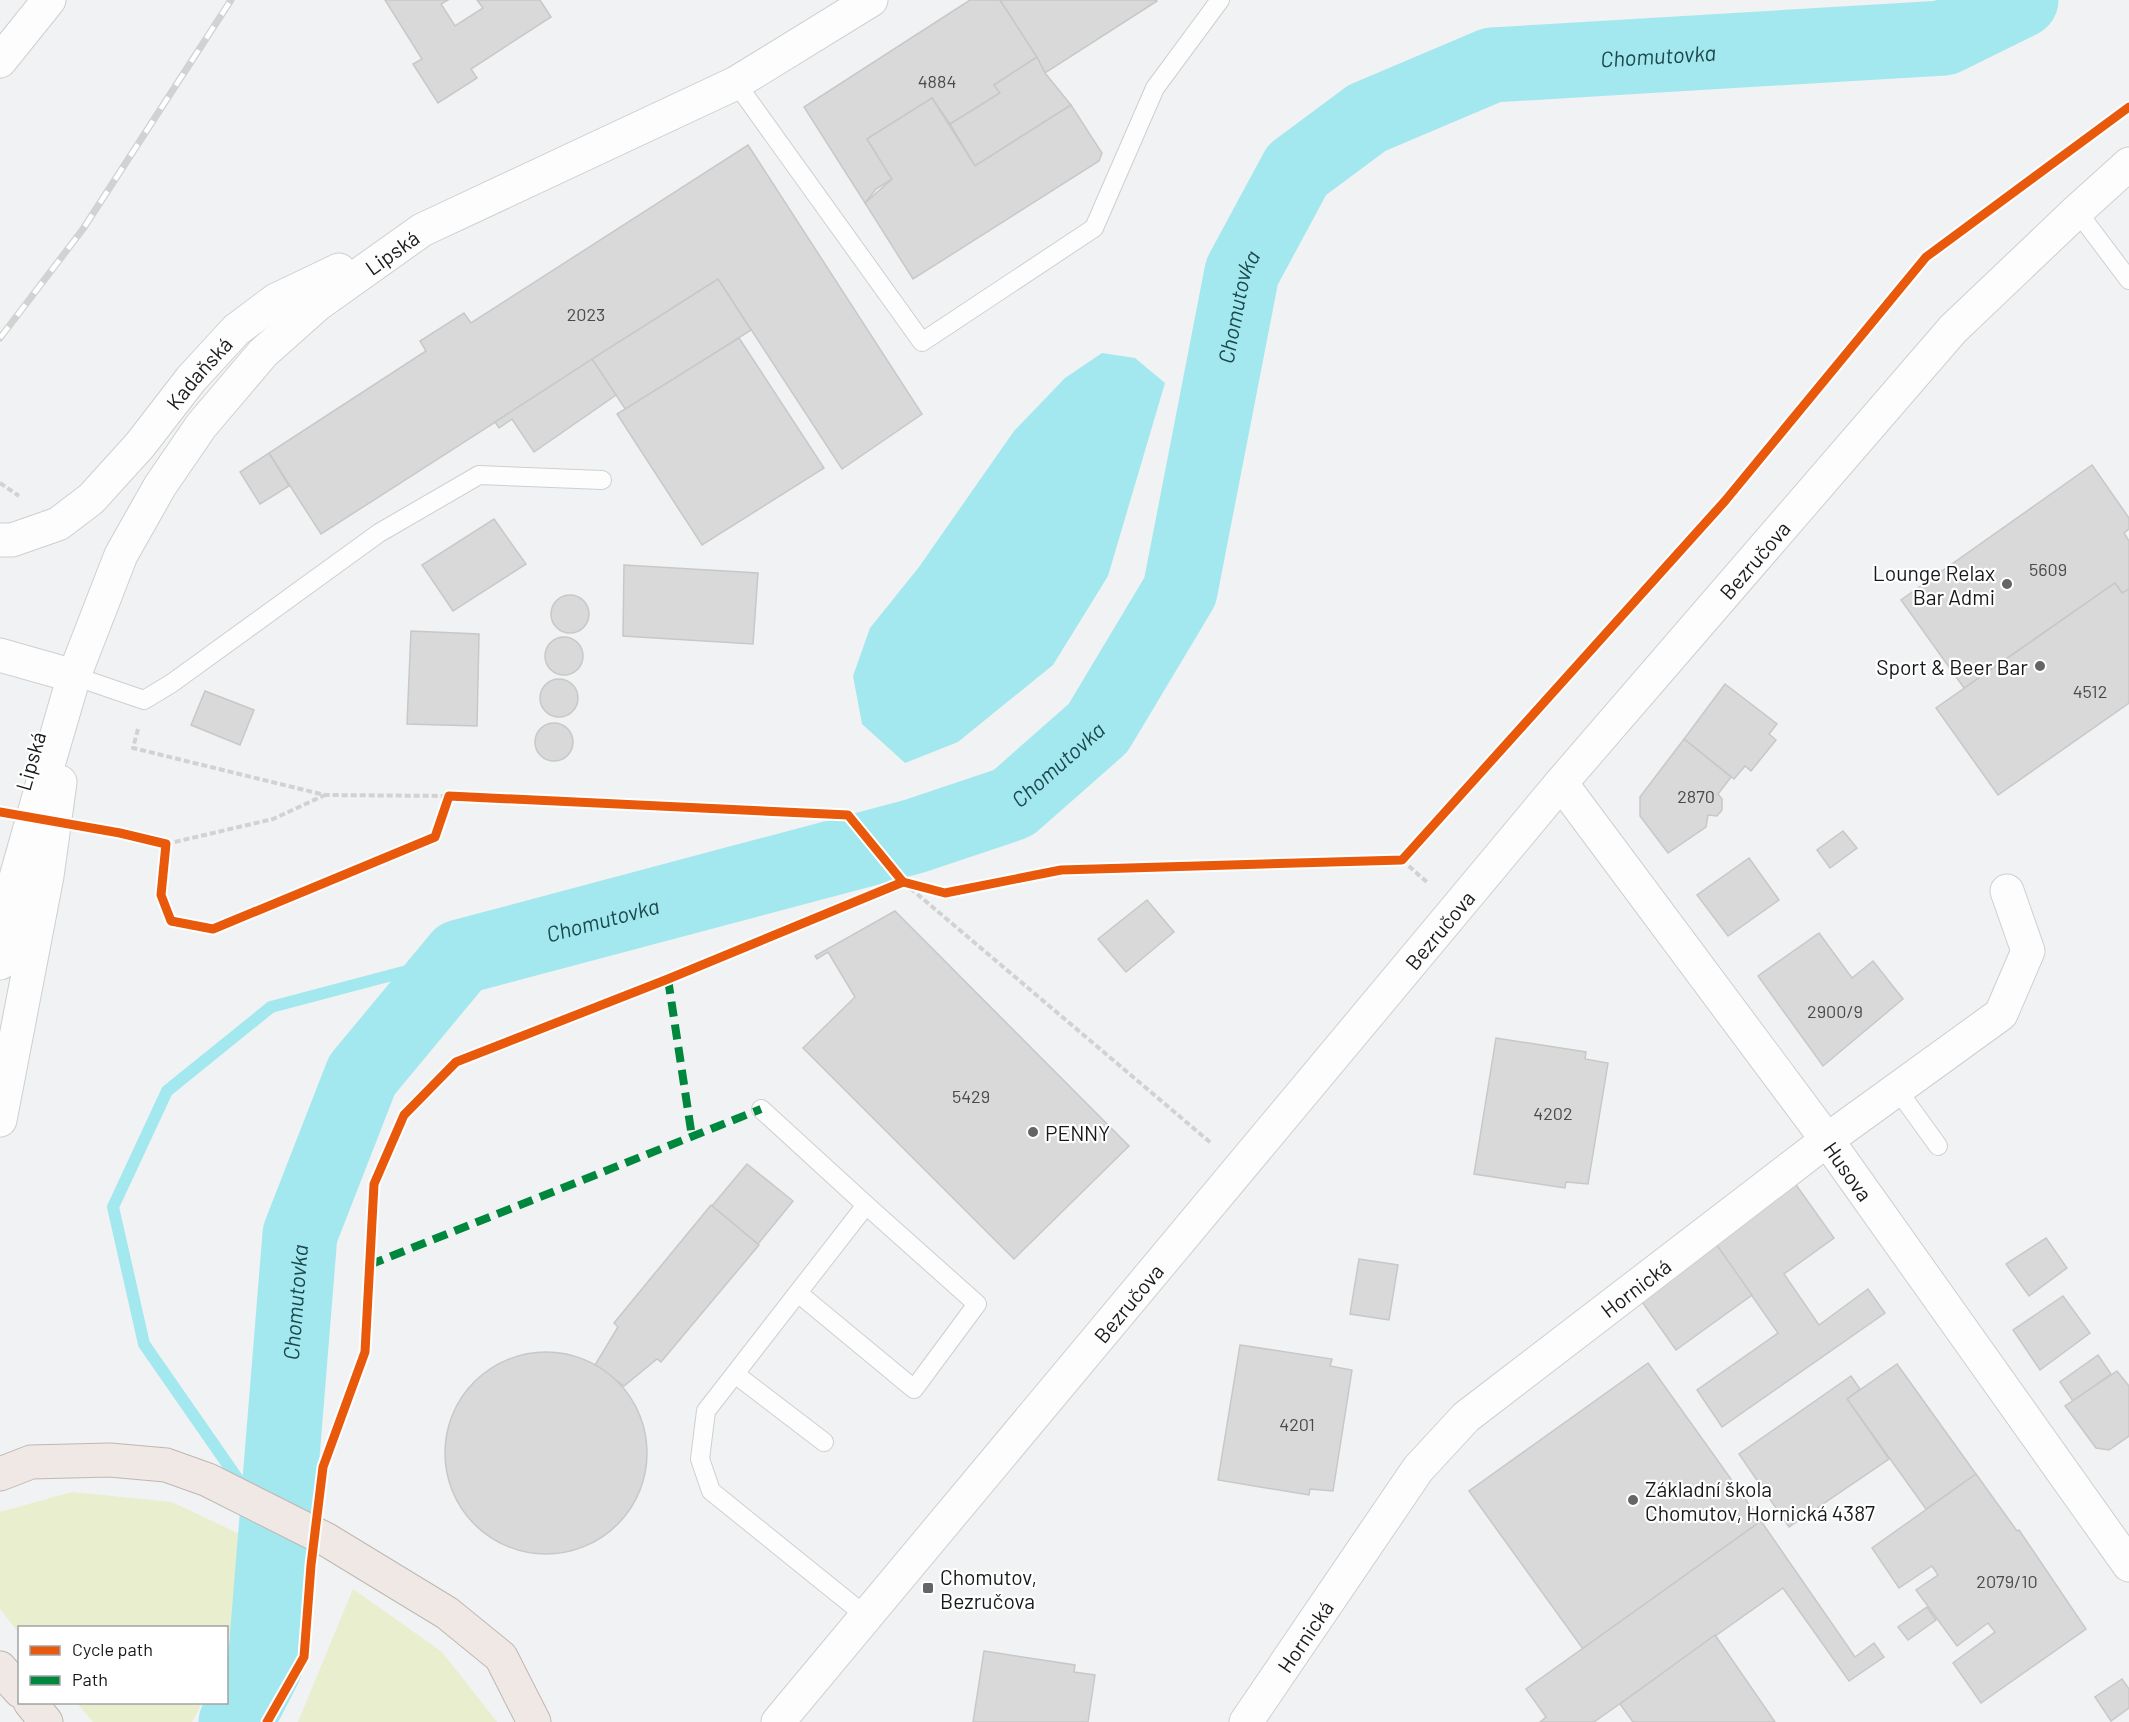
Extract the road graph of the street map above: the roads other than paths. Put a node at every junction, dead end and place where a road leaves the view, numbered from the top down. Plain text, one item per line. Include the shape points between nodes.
1 (49, 0) edge
2 (871, 0) edge
3 (1220, 0) edge
4 (0, 61) edge
5 (736, 83) junction
6 (2129, 165) edge
7 (2077, 211) junction
8 (422, 230) junction
9 (2129, 280) edge
10 (602, 480) dead end
11 (0, 540) edge
12 (0, 655) edge
13 (74, 676) junction
14 (1561, 783) junction
15 (2007, 891) dead end
16 (0, 963) edge
17 (1897, 1089) junction
18 (761, 1109) dead end
19 (0, 1120) edge
20 (1827, 1140) junction
21 (1938, 1146) dead end
22 (866, 1205) junction
23 (798, 1293) junction
24 (735, 1374) junction
25 (824, 1442) dead end
26 (0, 1474) edge
27 (2129, 1565) edge
28 (866, 1616) junction
29 (0, 1668) edge
30 (18, 1689) edge
31 (32, 1704) edge
32 (46, 1722) edge
33 (534, 1722) edge
34 (778, 1722) edge
35 (1246, 1722) edge

1 - 4 street
2 - 5 street, Lipská
3 - 5 lane via 1155,88 1094,228 922,342
5 - 8 street, Lipská
6 - 7 street, Bezručova
7 - 9 lane
7 - 14 street, Bezručova via 1953,329
8 - 11 street, Kadaňská via 276,300 236,330 91,499 58,524 12,540
8 - 13 street, Lipská via 318,303 263,353 201,426 160,486 121,555
10 - 13 lane via 479,475 379,533 144,700
12 - 13 street
13 - 16 street, Lipská via 15,881
13 - 19 street, Lipská via 47,876
14 - 20 street, Husova
14 - 28 street, Bezručova
15 - 17 street, Hornická via 2028,951 2001,1014
17 - 20 street, Hornická
17 - 21 lane
18 - 22 lane
20 - 27 street, Husova
20 - 35 street, Hornická via 1466,1417 1418,1469
22 - 23 lane
22 - 23 lane via 977,1304 914,1389
23 - 24 lane
24 - 25 lane
24 - 28 lane via 706,1411 700,1459 711,1491
26 - 33 highway via 31,1462 110,1460 166,1465 208,1480 327,1540 447,1612 501,1658
28 - 34 street, Bezručova
29 - 30 highway
31 - 32 highway

